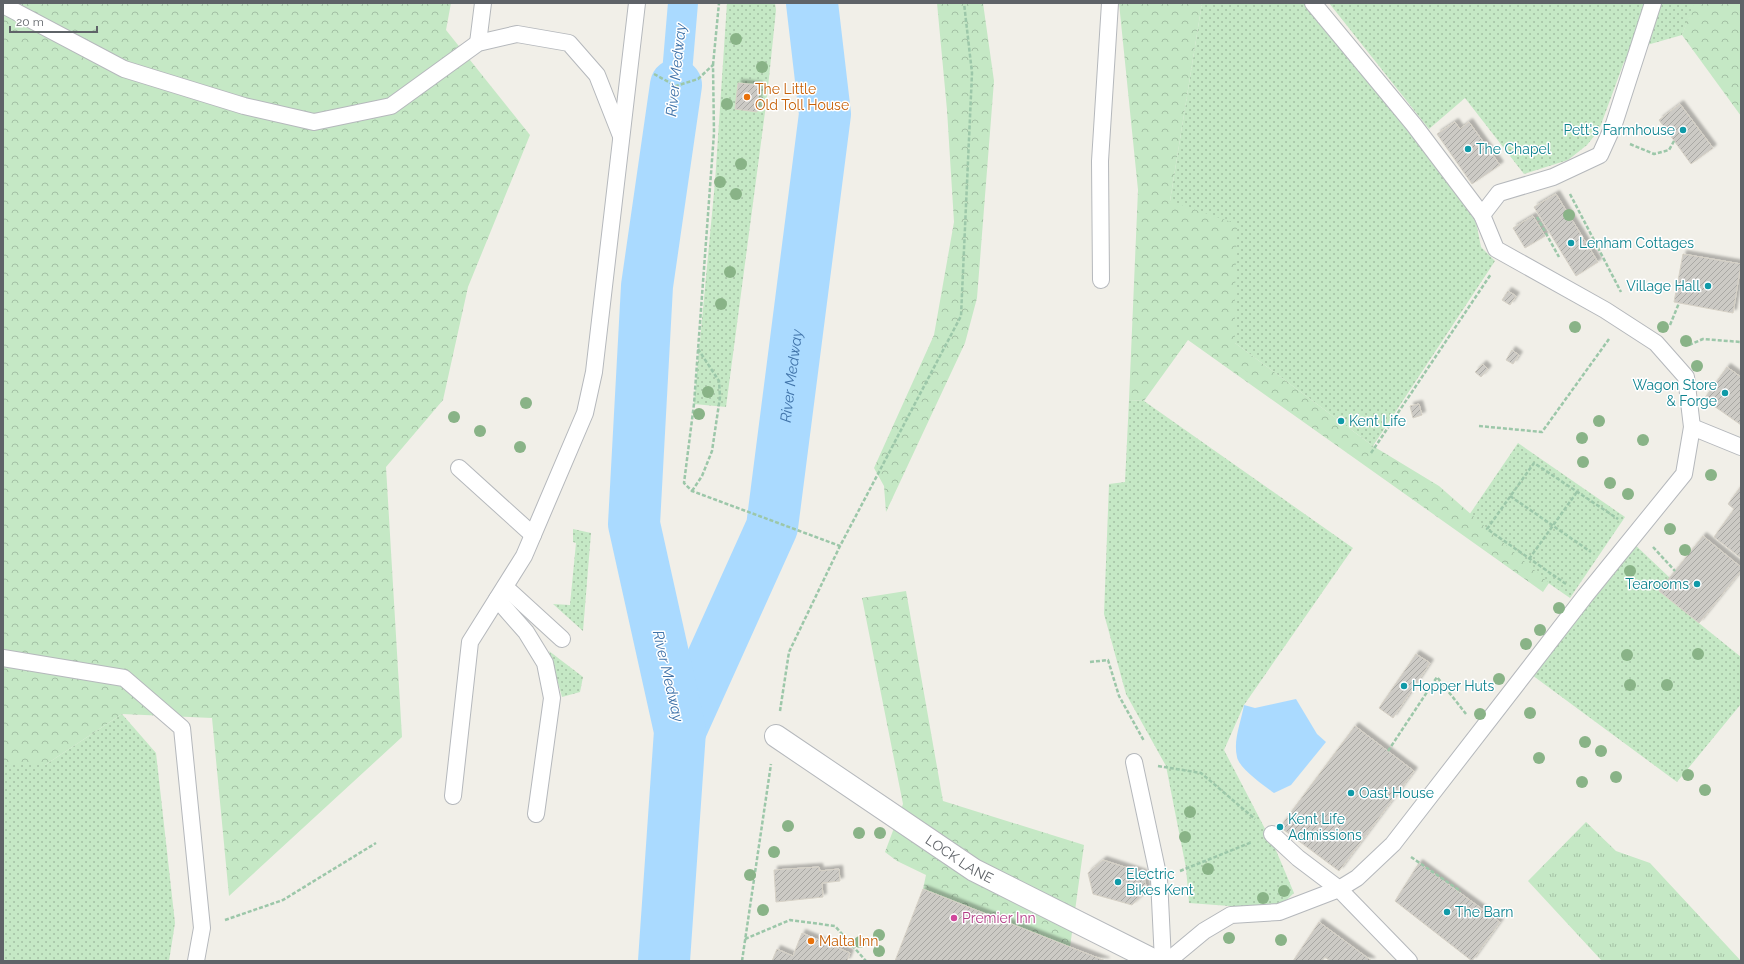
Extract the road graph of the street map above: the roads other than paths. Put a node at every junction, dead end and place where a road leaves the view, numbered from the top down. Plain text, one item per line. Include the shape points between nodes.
1 (483, 3) edge
2 (637, 3) edge
3 (1110, 3) edge
4 (1313, 3) edge
5 (1653, 3) edge
6 (3, 5) edge
7 (478, 43) junction
8 (622, 138) junction
9 (1482, 215) junction
10 (1101, 280) dead end
11 (1692, 427) junction
12 (1741, 446) edge
13 (460, 468) dead end
14 (533, 535) junction
15 (501, 593) junction
16 (562, 639) dead end
17 (3, 658) edge
18 (776, 736) road end
19 (1134, 762) dead end
20 (453, 796) dead end
21 (536, 814) dead end
22 (1272, 834) road end
23 (1338, 889) junction
24 (196, 961) edge
25 (1156, 961) edge
26 (1163, 961) edge
27 (1168, 961) edge
28 (1409, 961) edge

1 - 7 lane
2 - 8 lane
3 - 10 lane via 1100,161
4 - 9 lane via 1414,125
5 - 9 lane via 1600,156 1560,174 1499,193
6 - 7 lane via 124,69 244,106 314,122 391,106
7 - 8 lane via 517,34 569,42 596,75
8 - 14 lane via 594,372 585,413
9 - 11 lane via 1496,249 1656,343 1686,377
11 - 12 lane
11 - 23 lane via 1684,474 1585,596 1393,844 1357,878
13 - 14 lane
14 - 15 lane via 524,556
15 - 16 lane
15 - 20 lane via 470,642
15 - 21 lane via 545,663 552,698
17 - 24 lane via 124,678 182,728 202,928
18 - 25 street, LOCK LANE via 974,870
19 - 26 lane via 1159,879
22 - 23 lane
23 - 27 lane via 1279,912 1232,915 1204,931
23 - 28 lane

